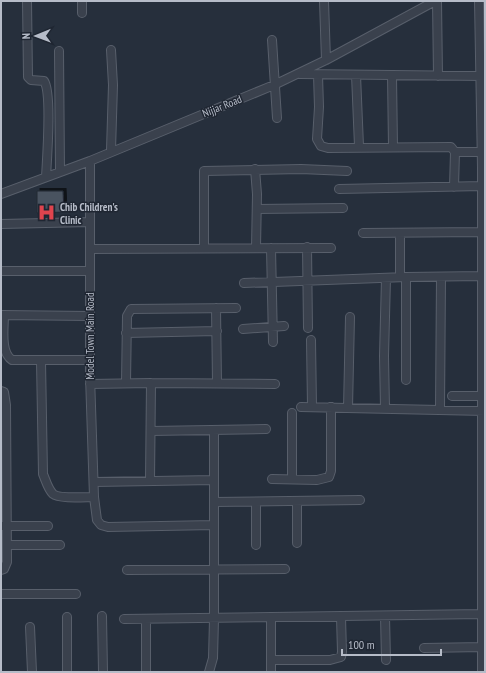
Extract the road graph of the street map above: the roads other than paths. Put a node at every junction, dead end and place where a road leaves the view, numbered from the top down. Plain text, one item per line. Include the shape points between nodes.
1 (27, 1) edge
2 (82, 1) edge
3 (324, 1) edge
4 (436, 1) edge
5 (479, 1) edge
6 (426, 3) edge
7 (82, 13) dead end
8 (272, 40) dead end
9 (111, 50) dead end
10 (59, 51) dead end
11 (326, 60) junction
12 (297, 74) junction
13 (318, 74) junction
14 (356, 74) junction
15 (392, 76) junction
16 (438, 76) junction
17 (483, 76) edge
18 (274, 85) junction
19 (277, 118) dead end
20 (359, 146) junction
21 (393, 147) junction
22 (111, 150) junction
23 (455, 152) junction
24 (482, 152) junction
25 (90, 160) junction
26 (255, 169) junction
27 (347, 171) dead end
28 (60, 172) junction
29 (46, 177) junction
30 (482, 186) junction
31 (454, 187) junction
32 (339, 189) dead end
33 (1, 194) edge
34 (343, 208) dead end
35 (256, 209) junction
36 (483, 214) edge
37 (90, 222) junction
38 (1, 224) edge
39 (482, 232) junction
40 (363, 233) dead end
41 (400, 233) junction
42 (483, 245) edge
43 (307, 247) junction
44 (204, 248) junction
45 (256, 248) junction
46 (271, 248) junction
47 (331, 248) dead end
48 (90, 249) junction
49 (1, 271) edge
50 (90, 271) junction
51 (403, 277) junction
52 (442, 277) junction
53 (386, 278) junction
54 (483, 280) edge
55 (307, 281) junction
56 (272, 282) junction
57 (244, 283) dead end
58 (483, 303) edge
59 (216, 308) junction
60 (236, 308) dead end
61 (2, 315) edge
62 (90, 316) junction
63 (350, 316) dead end
64 (284, 326) dead end
65 (273, 327) junction
66 (308, 328) dead end
67 (243, 329) dead end
68 (217, 331) junction
69 (126, 333) junction
70 (484, 336) edge
71 (311, 340) dead end
72 (273, 342) dead end
73 (90, 360) junction
74 (41, 361) junction
75 (483, 370) edge
76 (406, 380) dead end
77 (126, 383) junction
78 (151, 383) junction
79 (218, 383) junction
80 (90, 384) junction
81 (275, 384) dead end
82 (1, 391) edge
83 (483, 395) edge
84 (452, 396) dead end
85 (301, 407) dead end
86 (312, 407) junction
87 (331, 407) junction
88 (348, 408) junction
89 (385, 408) junction
90 (440, 409) junction
91 (484, 411) edge
92 (292, 413) dead end
93 (266, 429) dead end
94 (214, 430) junction
95 (151, 431) junction
96 (4, 459) edge
97 (272, 479) dead end
98 (292, 479) junction
99 (150, 480) junction
100 (214, 480) junction
101 (94, 482) junction
102 (4, 496) edge
103 (94, 497) junction
104 (360, 500) dead end
105 (297, 501) junction
106 (214, 502) junction
107 (256, 502) junction
108 (214, 525) junction
109 (4, 526) edge
110 (48, 526) dead end
111 (296, 543) dead end
112 (7, 545) junction
113 (60, 545) dead end
114 (256, 545) dead end
115 (214, 568) junction
116 (285, 569) dead end
117 (1, 570) edge
118 (127, 570) dead end
119 (1, 594) edge
120 (76, 594) dead end
121 (484, 597) edge
122 (482, 614) junction
123 (102, 616) dead end
124 (385, 616) junction
125 (67, 617) dead end
126 (271, 617) junction
127 (341, 617) junction
128 (124, 619) dead end
129 (146, 619) junction
130 (214, 619) junction
131 (30, 627) dead end
132 (484, 629) edge
133 (483, 647) junction
134 (424, 648) dead end
135 (271, 660) junction
136 (386, 660) dead end
137 (484, 662) edge
138 (32, 672) edge
139 (67, 672) edge
140 (104, 672) edge
141 (146, 672) edge
142 (208, 672) edge
143 (271, 672) edge
144 (482, 672) edge

1 - 29 street via 28,77 44,81 46,87
2 - 7 street
3 - 11 street
4 - 6 street, Nijjar Road
4 - 16 street
5 - 17 street
6 - 11 street, Nijjar Road
8 - 18 street
9 - 22 street
10 - 28 street
11 - 12 street, Nijjar Road
12 - 13 street
12 - 18 street, Nijjar Road
13 - 14 street
13 - 20 street via 319,144 328,148
14 - 15 street
14 - 20 street
15 - 16 street
15 - 21 street
16 - 17 street
17 - 24 street
18 - 19 street
18 - 22 street, Nijjar Road
20 - 21 street
21 - 23 street via 451,146
22 - 25 street, Nijjar Road
23 - 24 street
23 - 31 street
24 - 30 street
25 - 28 street, Nijjar Road
25 - 37 street, Model Town Main Road
26 - 27 street
26 - 35 street
26 - 44 street via 204,171
28 - 29 street, Nijjar Road
29 - 33 street, Nijjar Road
30 - 31 street
30 - 36 street
31 - 32 street
34 - 35 street
35 - 45 street
36 - 39 street
37 - 38 street
37 - 48 street, Model Town Main Road
39 - 41 street
39 - 42 street
40 - 41 street
41 - 51 street
42 - 54 street
43 - 46 street
43 - 47 street
43 - 55 street
44 - 45 street
44 - 48 street
45 - 46 street
46 - 56 street
48 - 50 street, Model Town Main Road
49 - 50 street
50 - 62 street, Model Town Main Road
51 - 52 street
51 - 53 street
51 - 76 street
52 - 54 street
52 - 90 street
53 - 55 street
53 - 89 street
54 - 58 street
55 - 56 street
55 - 66 street
56 - 57 street
56 - 65 street
58 - 70 street
59 - 60 street
59 - 68 street
59 - 69 street via 131,309 127,316
61 - 62 street
61 - 74 street via 7,357 12,360
62 - 73 street, Model Town Main Road
63 - 88 street
64 - 65 street
65 - 67 street
65 - 72 street
68 - 69 street
68 - 79 street
69 - 77 street
70 - 75 street
71 - 86 street
73 - 74 street
73 - 80 street, Model Town Main Road
74 - 103 street via 43,474 54,495
75 - 83 street
77 - 78 street
77 - 80 street
78 - 79 street
78 - 95 street
79 - 81 street
80 - 101 street, Model Town Main Road
82 - 96 street via 4,392 6,405
83 - 84 street
83 - 91 street
85 - 86 street
86 - 87 street
87 - 88 street
87 - 98 street via 329,477 317,480
88 - 89 street
89 - 90 street
90 - 91 street
91 - 121 street
92 - 98 street
93 - 94 street
94 - 95 street
94 - 100 street
95 - 99 street
96 - 102 street
97 - 98 street
99 - 100 street
99 - 101 street
100 - 106 street
101 - 103 street, Model Town Main Road
102 - 109 street
103 - 108 street, Model Town Main Road via 99,523 108,527
104 - 105 street
105 - 107 street
105 - 111 street
106 - 107 street
106 - 108 street
107 - 114 street
108 - 115 street
109 - 110 street
109 - 112 street
112 - 113 street
112 - 117 street via 7,562
115 - 116 street
115 - 118 street
115 - 130 street
119 - 120 street
121 - 122 street
122 - 124 street
122 - 132 street
123 - 140 street
124 - 127 street
124 - 136 street
125 - 139 street
126 - 127 street
126 - 130 street
126 - 135 street
127 - 135 street via 340,657 330,660
128 - 129 street
129 - 130 street
129 - 141 street
130 - 142 street via 213,658
131 - 138 street
132 - 133 street
133 - 134 street
133 - 137 street
135 - 143 street
137 - 144 street

